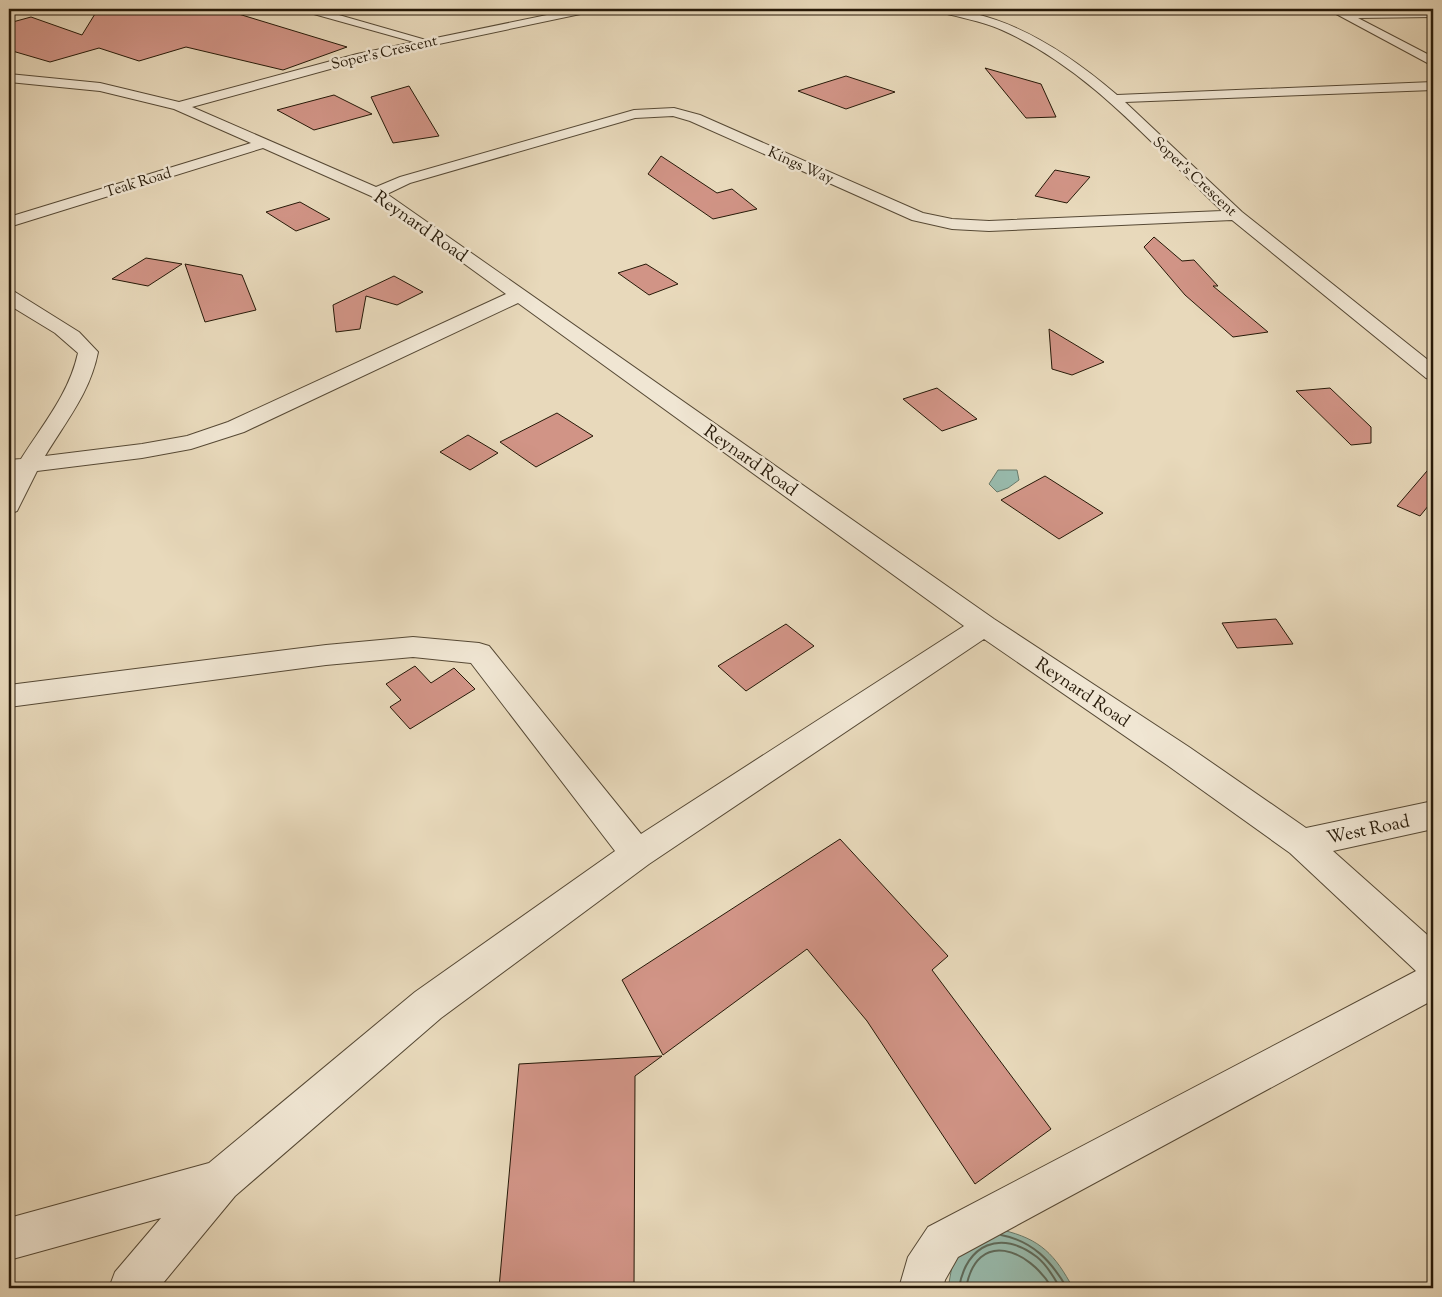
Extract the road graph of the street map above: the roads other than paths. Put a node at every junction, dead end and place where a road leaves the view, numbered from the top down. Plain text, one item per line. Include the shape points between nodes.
1 (307, 9) edge
2 (590, 9) edge
3 (940, 9) edge
4 (1332, 9) edge
5 (1433, 14) edge
6 (1344, 15) junction
7 (424, 42) junction
8 (1433, 62) edge
9 (9, 78) edge
10 (1433, 86) edge
11 (1113, 99) junction
12 (179, 106) junction
13 (266, 143) junction
14 (376, 193) junction
15 (1236, 215) junction
16 (9, 222) edge
17 (518, 295) junction
18 (9, 296) edge
19 (1433, 374) edge
20 (19, 466) edge
21 (9, 506) edge
22 (984, 626) junction
23 (9, 696) edge
24 (1433, 815) edge
25 (1302, 843) junction
26 (637, 854) junction
27 (1433, 963) edge
28 (1433, 981) edge
29 (220, 1181) junction
30 (9, 1239) edge
31 (131, 1288) edge
32 (921, 1288) edge

1 - 7 street
2 - 7 street, Soper's Crescent
3 - 11 street, Soper's Crescent via 986,20 1030,40 1062,59
4 - 6 street
5 - 6 street
6 - 8 street
7 - 12 street, Soper's Crescent
9 - 12 street, Reynard Road via 100,87
10 - 11 street
11 - 15 street, Soper's Crescent
12 - 13 street, Reynard Road
13 - 14 street, Reynard Road
13 - 16 street, Teak Road
14 - 15 street, Kings Way via 405,180 634,114 674,112 695,118 918,217 952,224 998,226
14 - 17 street, Reynard Road
15 - 19 street, Soper's Crescent
17 - 20 street via 236,427 183,443
17 - 22 street, Reynard Road
18 - 20 street via 81,342 88,352 79,388
20 - 21 street
22 - 25 street, Reynard Road
22 - 26 street
23 - 26 street via 326,655 403,648 479,653
24 - 25 street, West Road
25 - 27 street, Reynard Road
26 - 29 street via 428,1006
28 - 32 street via 943,1242 924,1273
29 - 30 street
29 - 31 street

